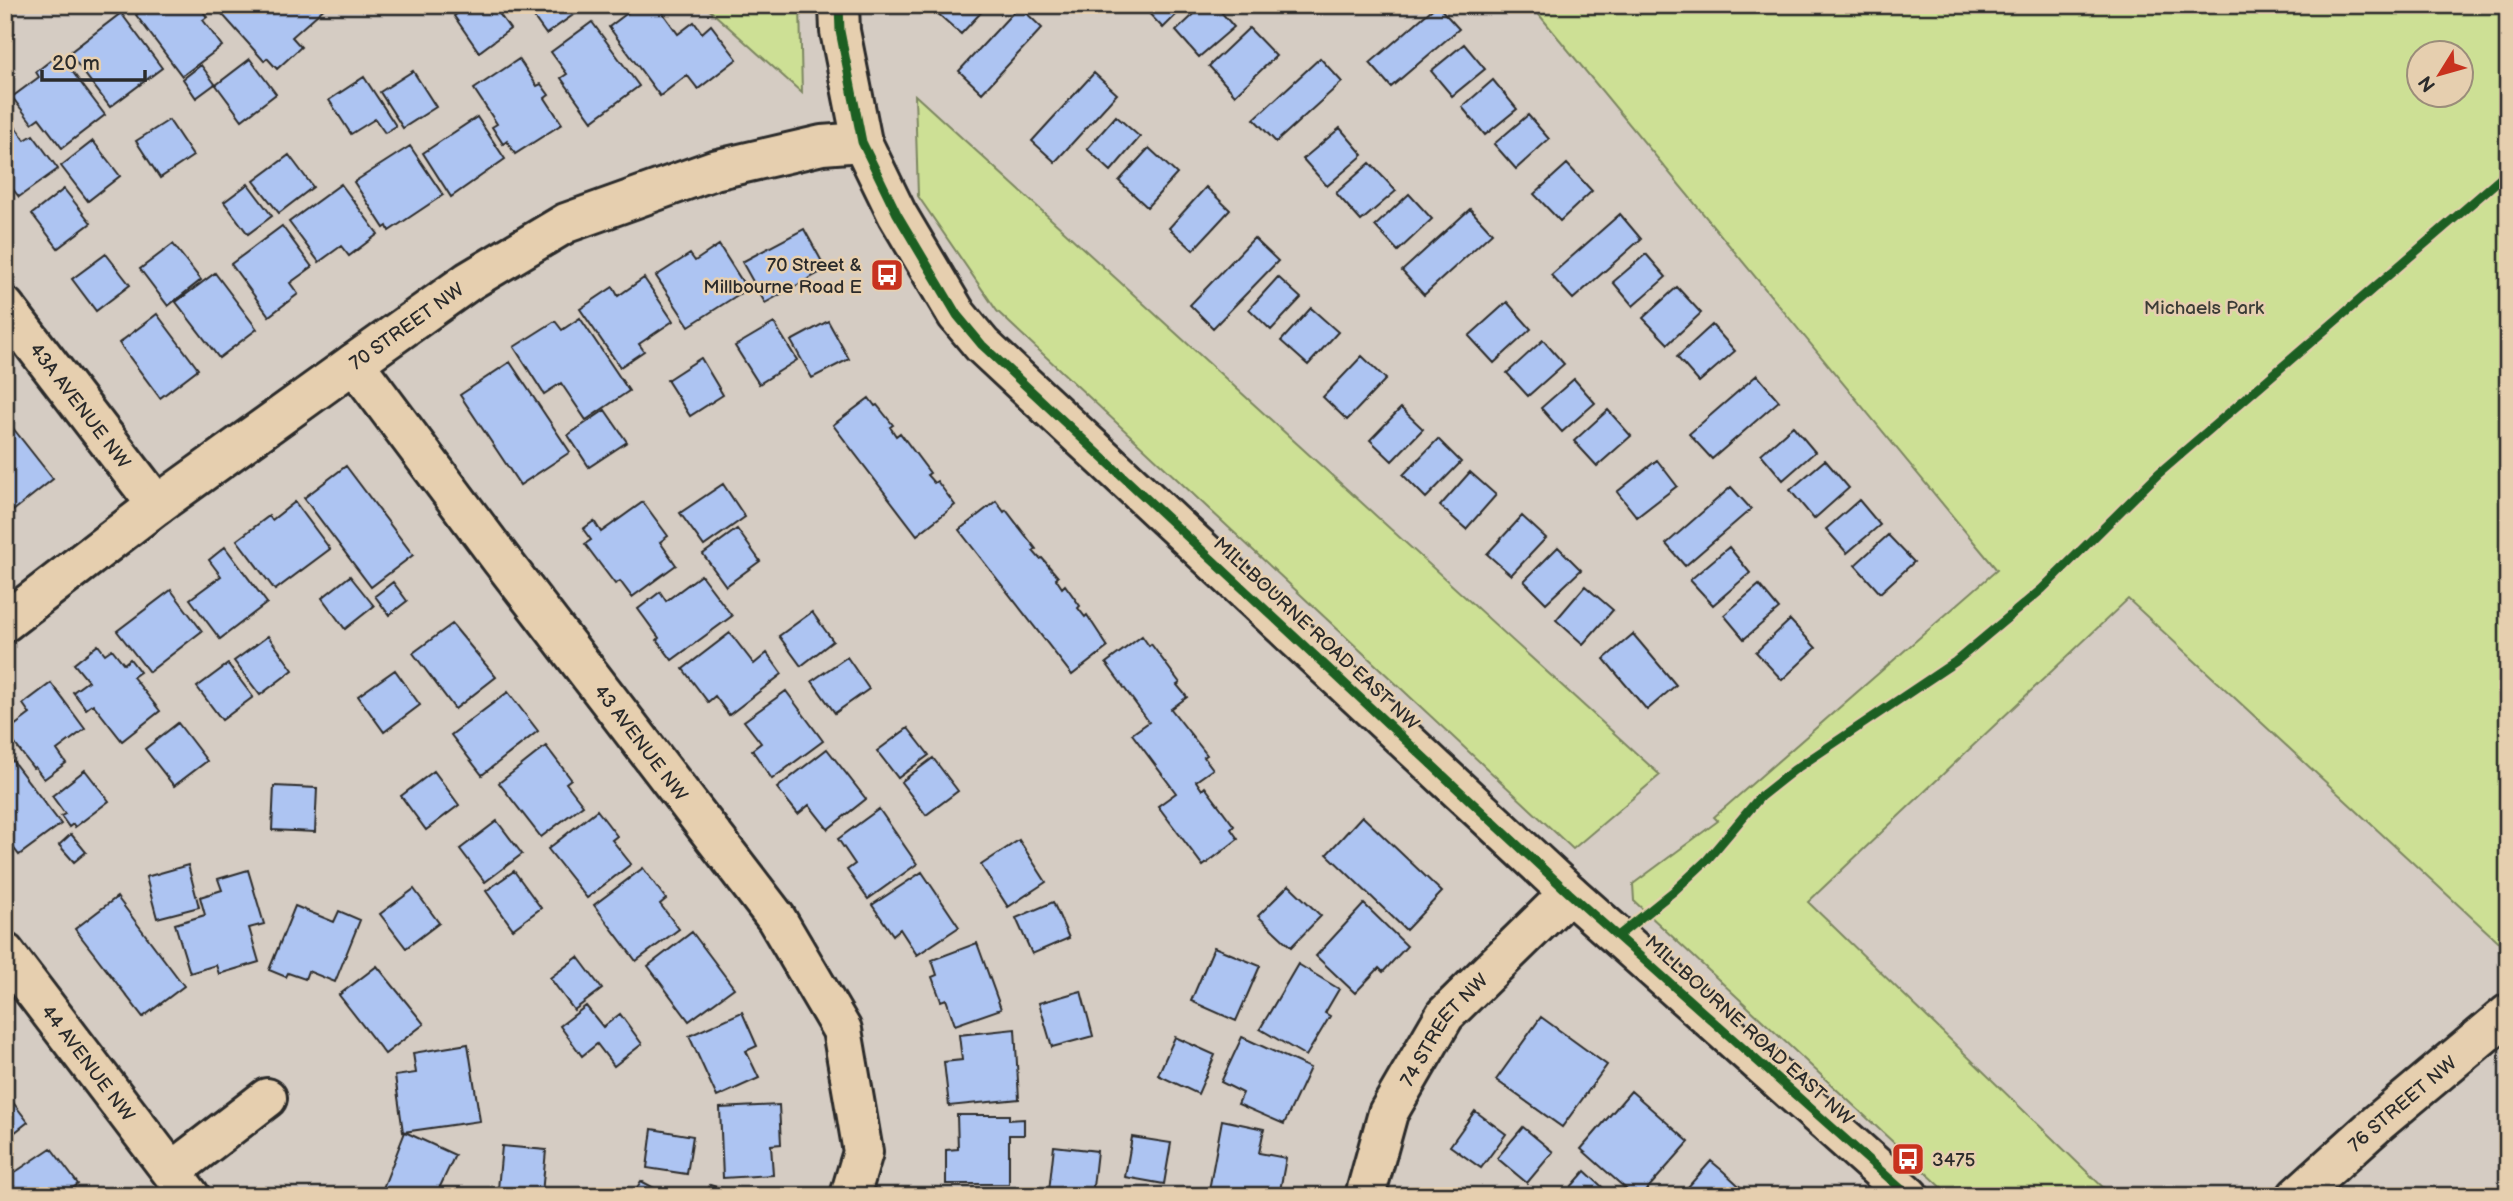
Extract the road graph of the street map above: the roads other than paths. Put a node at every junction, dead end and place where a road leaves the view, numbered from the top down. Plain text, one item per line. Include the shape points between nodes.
1 (839, 5) edge
2 (862, 142) junction
3 (5, 307) edge
4 (354, 363) junction
5 (157, 505) junction
6 (5, 622) edge
7 (1569, 893) junction
8 (5, 953) edge
9 (2508, 1014) edge
10 (267, 1098) dead end
11 (181, 1184) edge
12 (850, 1196) edge
13 (1365, 1196) edge
14 (1909, 1196) edge
15 (2297, 1196) edge

1 - 2 street, MILLBOURNE ROAD EAST NW
2 - 4 street, 70 STREET NW via 822,145 714,170 566,223 469,281
2 - 7 street, MILLBOURNE ROAD EAST NW via 957,315 982,345
3 - 5 street, 43A AVENUE NW
4 - 5 street, 70 STREET NW
4 - 12 street, 43 AVENUE NW via 776,918 842,1030 863,1152
5 - 6 street, 70 STREET NW
7 - 13 street, 74 STREET NW via 1445,1015 1388,1113
7 - 14 street, MILLBOURNE ROAD EAST NW
8 - 11 street, 44 AVENUE NW
9 - 15 street, 76 STREET NW
10 - 11 street, 44 AVENUE NW

